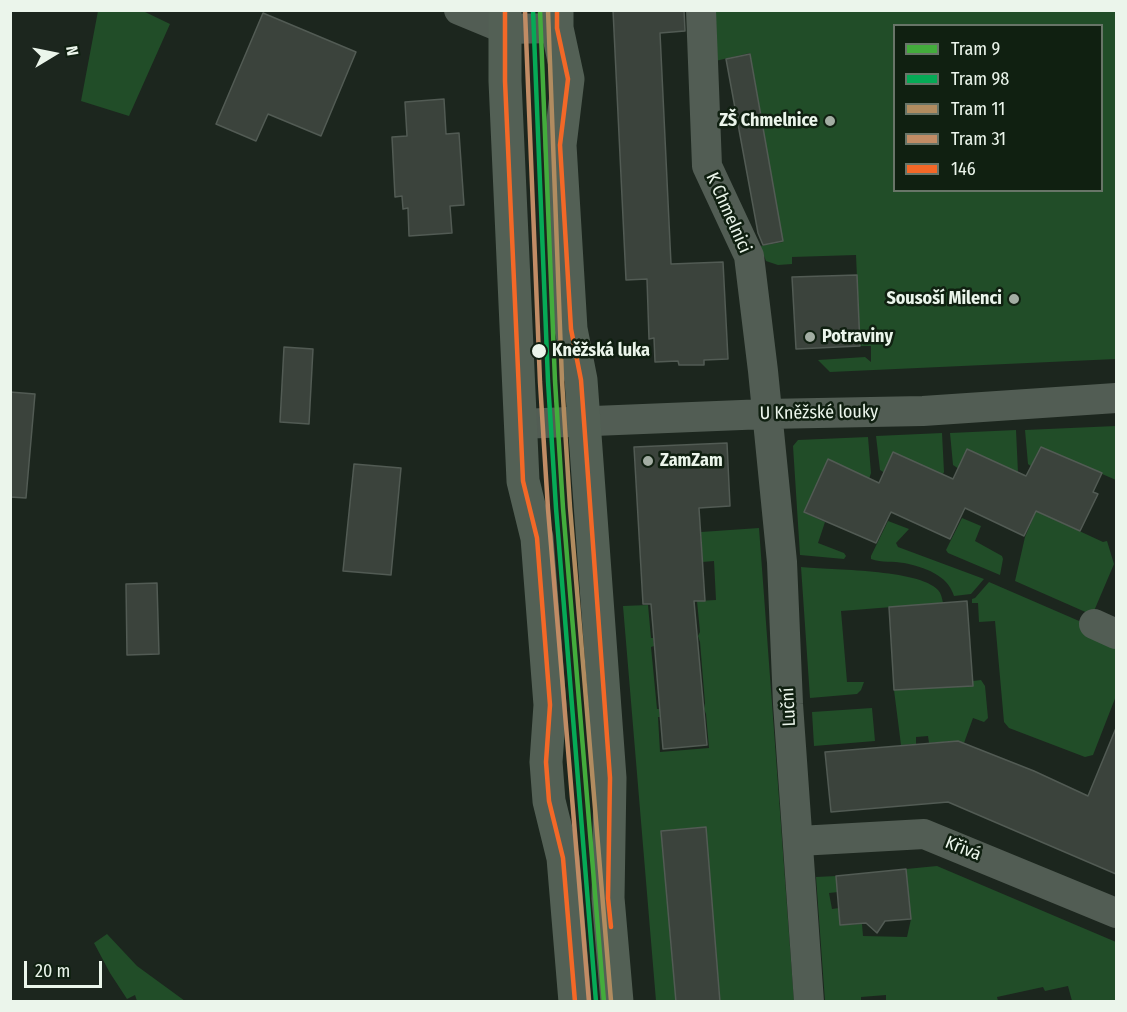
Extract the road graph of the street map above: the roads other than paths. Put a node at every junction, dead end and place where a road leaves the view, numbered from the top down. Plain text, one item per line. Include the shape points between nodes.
1 (459, 10) edge
2 (701, 10) edge
3 (557, 19) edge
4 (505, 20) edge
5 (1116, 398) edge
6 (766, 414) junction
7 (585, 421) junction
8 (520, 424) junction
9 (799, 841) junction
10 (1116, 913) edge
11 (575, 1002) edge
12 (617, 1002) edge
13 (809, 1002) edge

1 - 4 street
2 - 6 street, K Chmelnici via 707,166 749,256
3 - 4 street
3 - 7 main road via 568,79 560,145 571,328
4 - 8 main road
5 - 6 street, U Kněžské louky via 923,411
6 - 7 street, U Kněžské louky
6 - 9 street, Luční via 782,562
7 - 8 street, U Kněžské louky
7 - 12 main road via 610,778 608,898
8 - 11 main road via 523,482 537,538 550,705 546,762 549,801 563,858
9 - 10 street, Křivá via 924,834
9 - 13 street, Luční

